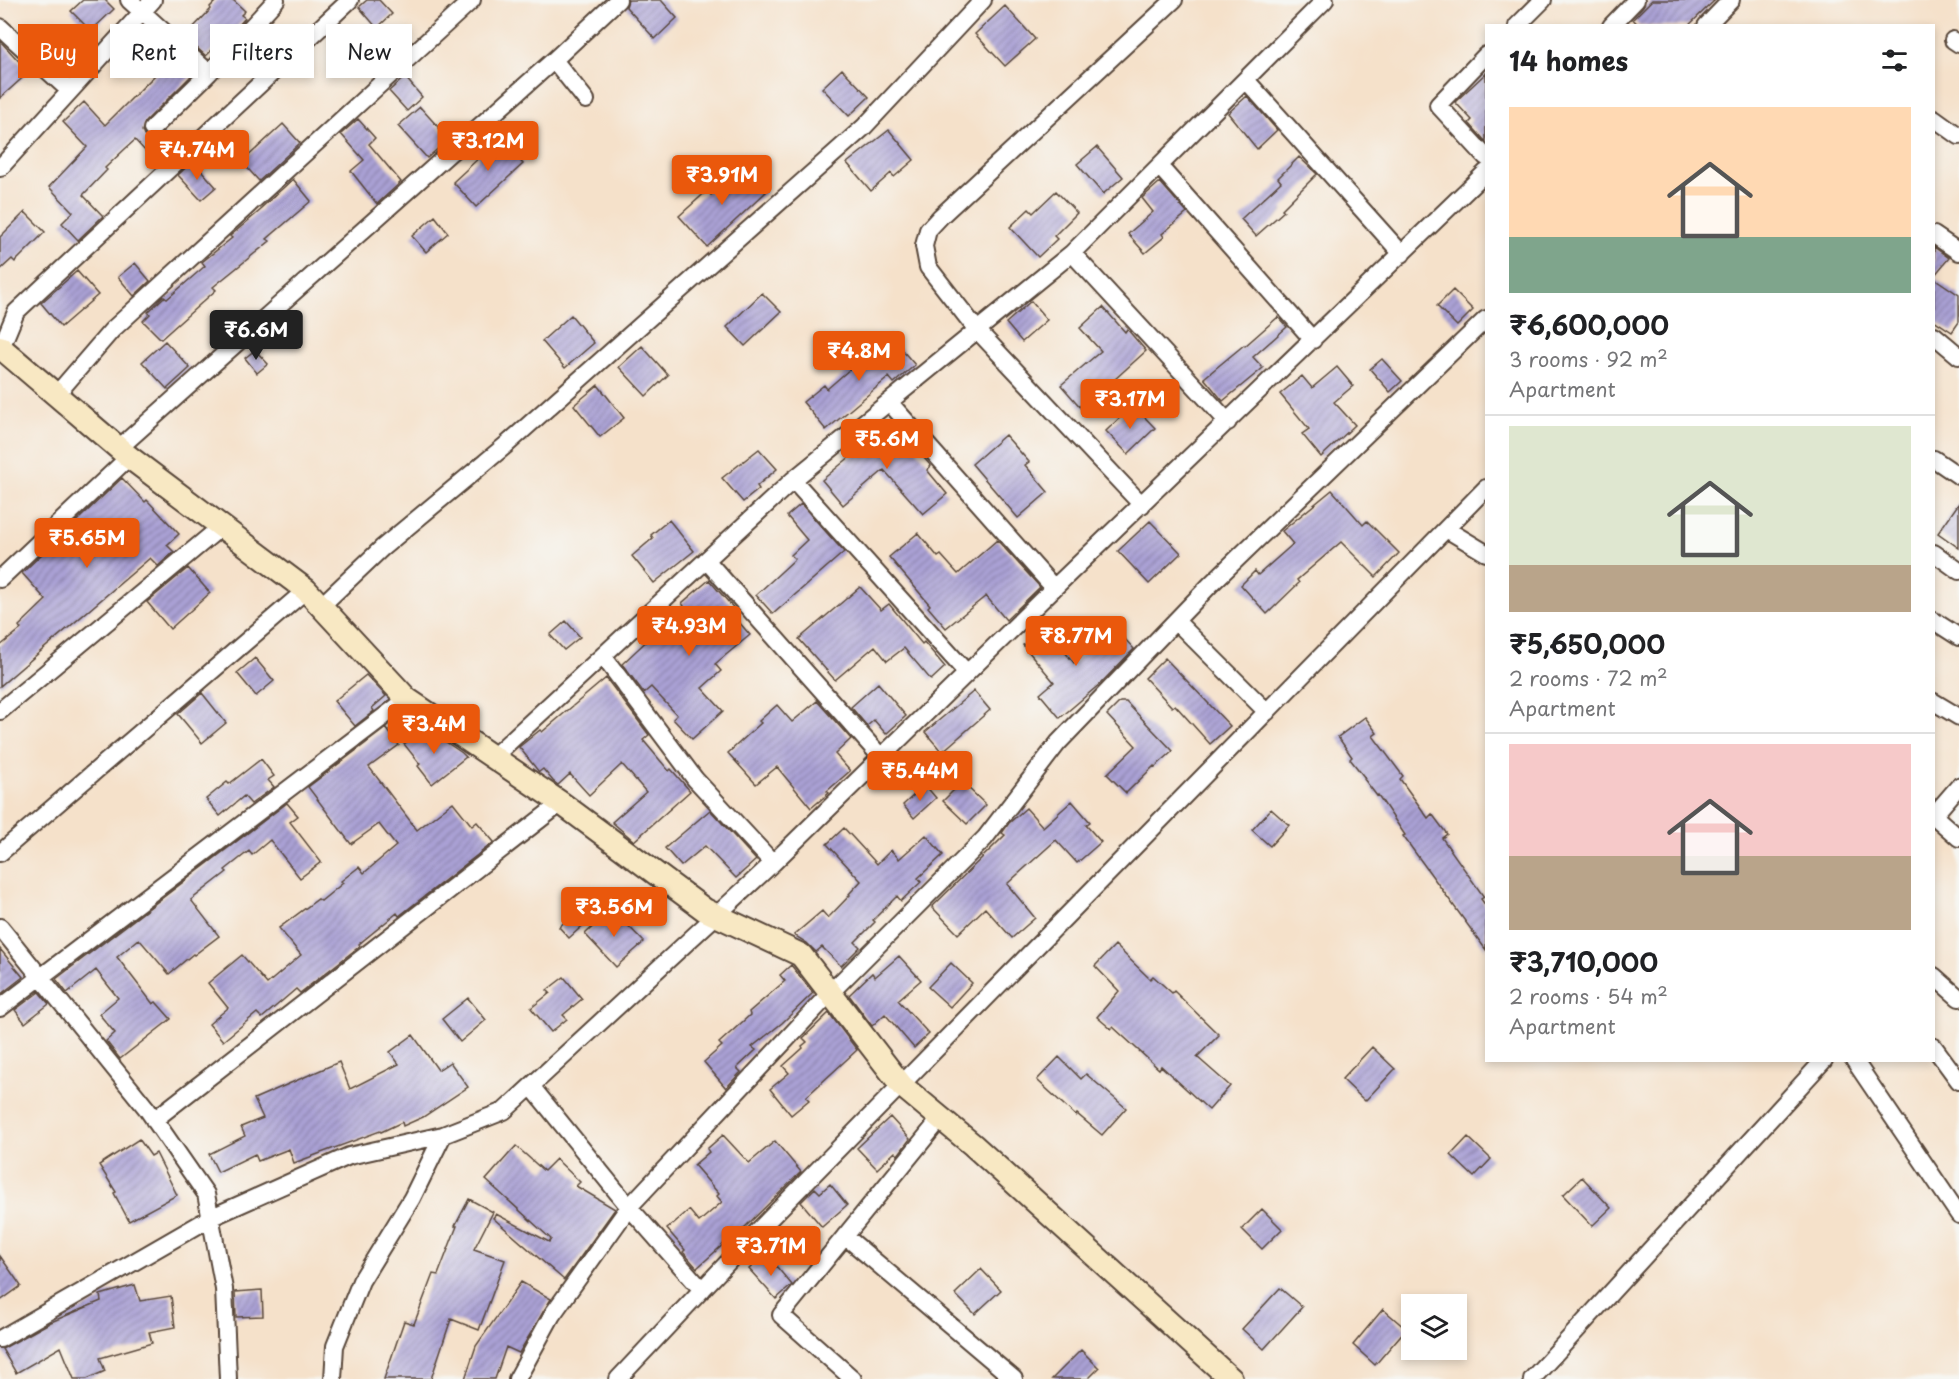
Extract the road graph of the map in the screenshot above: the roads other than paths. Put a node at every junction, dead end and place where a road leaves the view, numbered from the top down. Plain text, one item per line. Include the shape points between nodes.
1 (129, 0) edge
2 (276, 0) edge
3 (350, 0) edge
4 (472, 0) edge
5 (618, 0) edge
6 (983, 0) edge
7 (1174, 0) edge
8 (1325, 0) edge
9 (1543, 0) edge
10 (1636, 0) edge
11 (1731, 0) edge
12 (148, 6) edge
13 (1519, 24) edge
14 (1613, 24) edge
15 (1708, 24) edge
16 (0, 27) edge
17 (1485, 56) edge
18 (554, 60) junction
19 (209, 73) junction
20 (1246, 80) junction
21 (70, 91) junction
22 (586, 100) dead end
23 (1935, 119) edge
24 (152, 129) dead end
25 (1959, 136) edge
26 (1485, 153) edge
27 (1159, 166) junction
28 (0, 168) edge
29 (1485, 173) edge
30 (1935, 236) edge
31 (1959, 252) edge
32 (1072, 253) junction
33 (1402, 254) junction
34 (1485, 320) edge
35 (977, 330) junction
36 (1935, 336) edge
37 (1313, 340) junction
38 (0, 348) edge
39 (1959, 356) edge
40 (56, 395) junction
41 (889, 402) junction
42 (1228, 422) junction
43 (124, 453) junction
44 (1935, 460) edge
45 (1959, 476) edge
46 (793, 480) junction
47 (1485, 489) edge
48 (1142, 505) junction
49 (222, 526) junction
50 (1446, 530) junction
51 (1485, 552) edge
52 (1935, 554) edge
53 (706, 560) junction
54 (1959, 571) edge
55 (0, 579) edge
56 (1054, 588) junction
57 (313, 598) junction
58 (1176, 621) junction
59 (1935, 622) edge
60 (1959, 637) edge
61 (603, 656) junction
62 (967, 673) junction
63 (407, 699) junction
64 (1935, 703) edge
65 (0, 711) edge
66 (1267, 712) junction
67 (1959, 717) edge
68 (493, 757) junction
69 (881, 757) junction
70 (1959, 786) edge
71 (561, 803) junction
72 (1935, 815) edge
73 (1935, 817) edge
74 (1959, 838) edge
75 (0, 853) edge
76 (773, 864) junction
77 (717, 915) junction
78 (0, 927) edge
79 (39, 976) junction
80 (1935, 977) edge
81 (830, 993) junction
82 (1959, 998) edge
83 (0, 1008) edge
84 (1935, 1048) edge
85 (1822, 1062) edge
86 (1855, 1062) edge
87 (1959, 1081) edge
88 (531, 1086) junction
89 (902, 1086) junction
90 (941, 1118) junction
91 (154, 1120) junction
92 (443, 1135) junction
93 (629, 1207) junction
94 (1959, 1215) edge
95 (212, 1217) junction
96 (845, 1236) junction
97 (702, 1290) junction
98 (0, 1339) edge
99 (228, 1379) edge
100 (333, 1379) edge
101 (517, 1379) edge
102 (618, 1379) edge
103 (854, 1379) edge
104 (1014, 1379) edge
105 (1232, 1379) edge
106 (1532, 1379) edge

1 - 12 street
2 - 19 street
3 - 38 street via 16,312
4 - 40 street via 112,330
5 - 18 street
6 - 57 street via 864,127 506,445 382,548
7 - 35 street via 928,230 924,246 928,267
8 - 20 street
9 - 13 street
10 - 14 street
11 - 15 street
12 - 19 street
12 - 21 street
16 - 21 street
17 - 26 street via 1438,105
18 - 22 street
18 - 43 street
19 - 24 street
20 - 27 street
20 - 33 street
21 - 28 street
23 - 25 street
27 - 32 street
27 - 37 street
29 - 33 street
30 - 31 street
32 - 35 street
32 - 42 street
33 - 37 street
34 - 58 street
35 - 41 street
35 - 48 street
36 - 39 street
37 - 42 street
38 - 40 street
40 - 43 street
41 - 46 street
41 - 56 street
42 - 48 street
43 - 49 street
43 - 55 street
44 - 45 street
46 - 53 street
46 - 62 street
47 - 50 street
48 - 56 street
49 - 57 street
49 - 65 street
50 - 51 street
50 - 66 street
52 - 54 street
53 - 61 street
53 - 69 street
56 - 62 street
57 - 63 street
57 - 75 street
58 - 66 street
58 - 81 street via 1058,743 985,838
59 - 60 street
61 - 68 street
61 - 76 street via 695,779
62 - 69 street
63 - 68 street
63 - 79 street
64 - 67 street
66 - 89 street
68 - 71 street
69 - 76 street
70 - 72 street
71 - 77 street
71 - 91 street
73 - 74 street
76 - 77 street
77 - 81 street via 801,955
77 - 88 street
78 - 79 street
79 - 83 street
79 - 91 street
80 - 82 street
81 - 89 street
81 - 93 street
84 - 87 street
85 - 106 street
86 - 94 street
88 - 92 street via 504,1111
88 - 93 street
89 - 90 street
89 - 97 street
90 - 96 street
90 - 105 street
91 - 95 street via 206,1194
92 - 95 street via 349,1156
92 - 100 street via 412,1198 361,1281 335,1346
93 - 97 street
93 - 101 street via 552,1315
95 - 98 street
95 - 99 street via 224,1288
96 - 103 street via 781,1315
96 - 104 street
97 - 102 street

